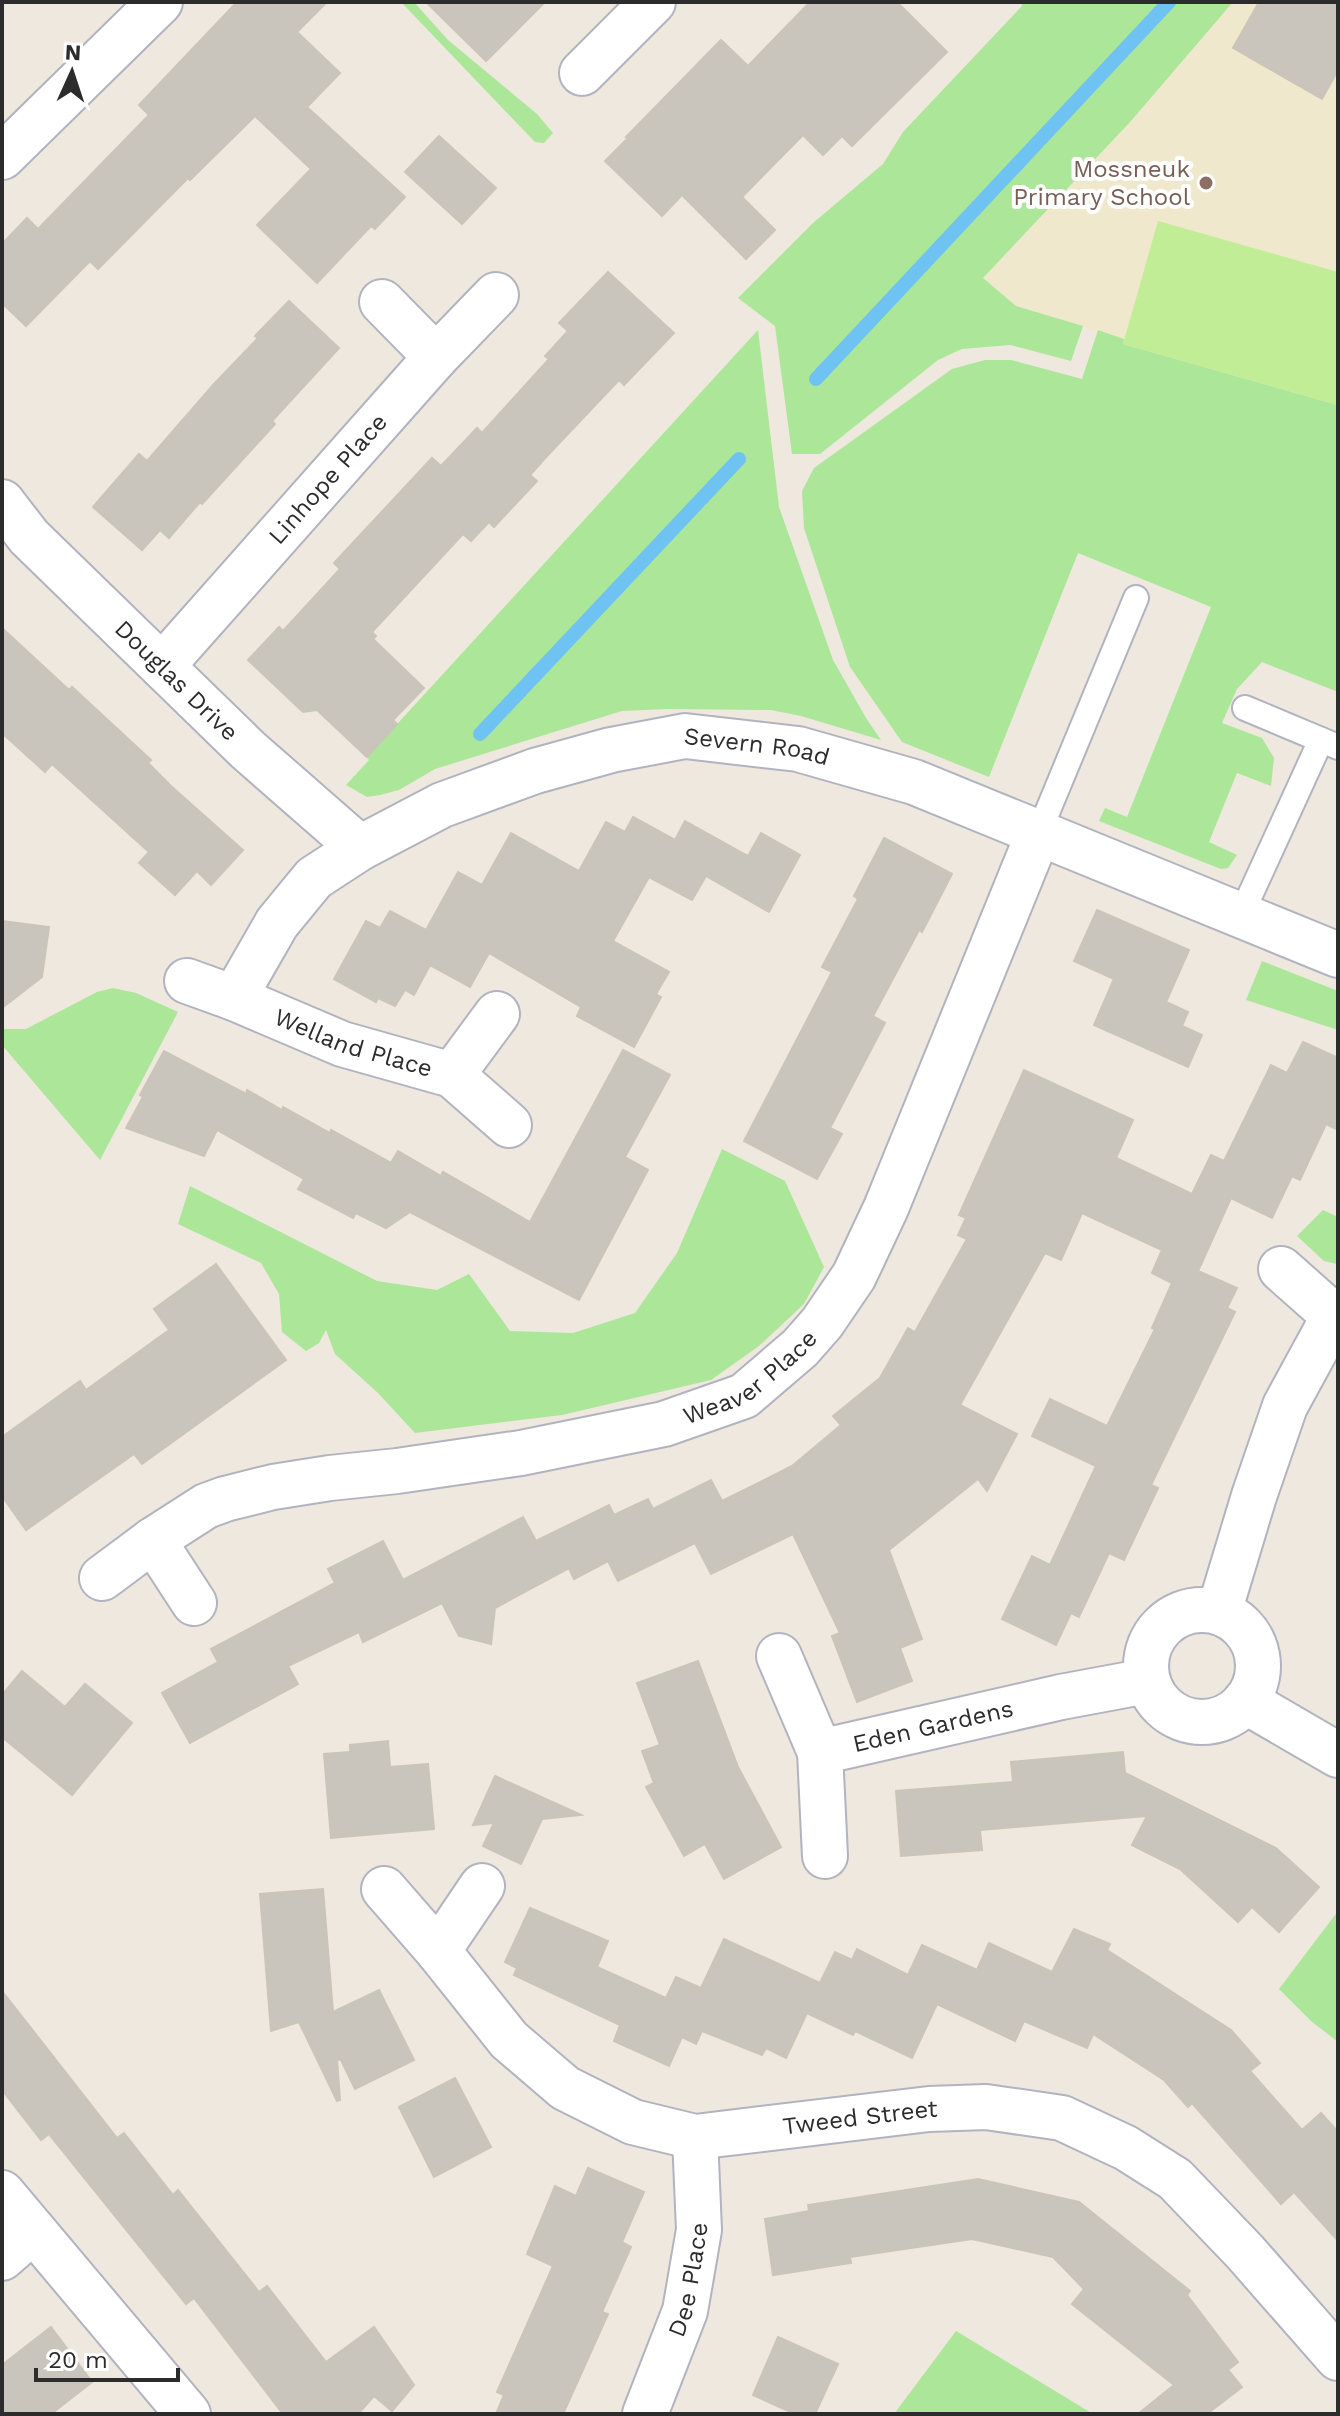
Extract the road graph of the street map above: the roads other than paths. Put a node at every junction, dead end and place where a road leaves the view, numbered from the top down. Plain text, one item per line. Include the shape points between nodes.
1 (653, 2) edge
2 (147, 6) edge
3 (582, 73) dead end
4 (2, 157) edge
5 (496, 295) dead end
6 (382, 302) dead end
7 (436, 357) junction
8 (2, 502) edge
9 (1136, 598) dead end
10 (162, 666) junction
11 (1245, 708) dead end
12 (1329, 744) edge
13 (1039, 832) junction
14 (360, 848) junction
15 (1241, 915) junction
16 (1338, 955) edge
17 (187, 981) dead end
18 (234, 998) junction
19 (497, 1014) dead end
20 (452, 1075) junction
21 (509, 1125) dead end
22 (1281, 1269) dead end
23 (1336, 1315) edge
24 (153, 1540) junction
25 (102, 1578) dead end
26 (194, 1603) dead end
27 (1219, 1612) junction
28 (779, 1656) dead end
29 (1147, 1681) junction
30 (1245, 1701) junction
31 (820, 1752) junction
32 (1338, 1755) edge
33 (825, 1856) dead end
34 (482, 1886) dead end
35 (384, 1889) dead end
36 (438, 1951) junction
37 (695, 2137) junction
38 (2, 2193) edge
39 (18, 2244) edge
40 (1338, 2358) edge
41 (188, 2414) edge
42 (645, 2414) edge

1 - 3 street
2 - 4 street
5 - 7 street, Linhope Place
6 - 7 street
7 - 10 street, Linhope Place
8 - 10 street, Douglas Drive via 29,537
9 - 13 lane
10 - 14 street, Douglas Drive
11 - 12 lane
12 - 15 lane
13 - 14 street, Severn Road via 914,782 798,749 685,736 535,771 442,805
13 - 15 street, Severn Road
13 - 24 street, Weaver Place via 854,1276 800,1348 744,1396 664,1424 521,1453 273,1487 206,1506
14 - 18 street, Severn Road via 314,878 277,923
15 - 16 street, Severn Road
17 - 18 street, Welland Place
18 - 20 street, Welland Place via 342,1044
19 - 20 street
20 - 21 street, Welland Place
22 - 23 street
23 - 27 street via 1285,1406
24 - 25 street, Weaver Place
24 - 26 street
27 - 29 street via 1195,1610 1172,1618 1155,1634 1146,1657
27 - 30 street via 1252,1640 1258,1661
28 - 31 street
29 - 30 street via 1158,1702 1178,1718 1202,1722 1226,1717
29 - 31 street, Eden Gardens
30 - 32 street
31 - 33 street, Eden Gardens
34 - 36 street
35 - 36 street, Tweed Street
36 - 37 street, Tweed Street via 509,2040 565,2088 633,2122
37 - 40 street, Tweed Street via 929,2109 986,2107 1062,2118 1126,2148 1175,2179
37 - 42 street, Dee Place via 699,2230 685,2311
38 - 39 street
39 - 41 street

